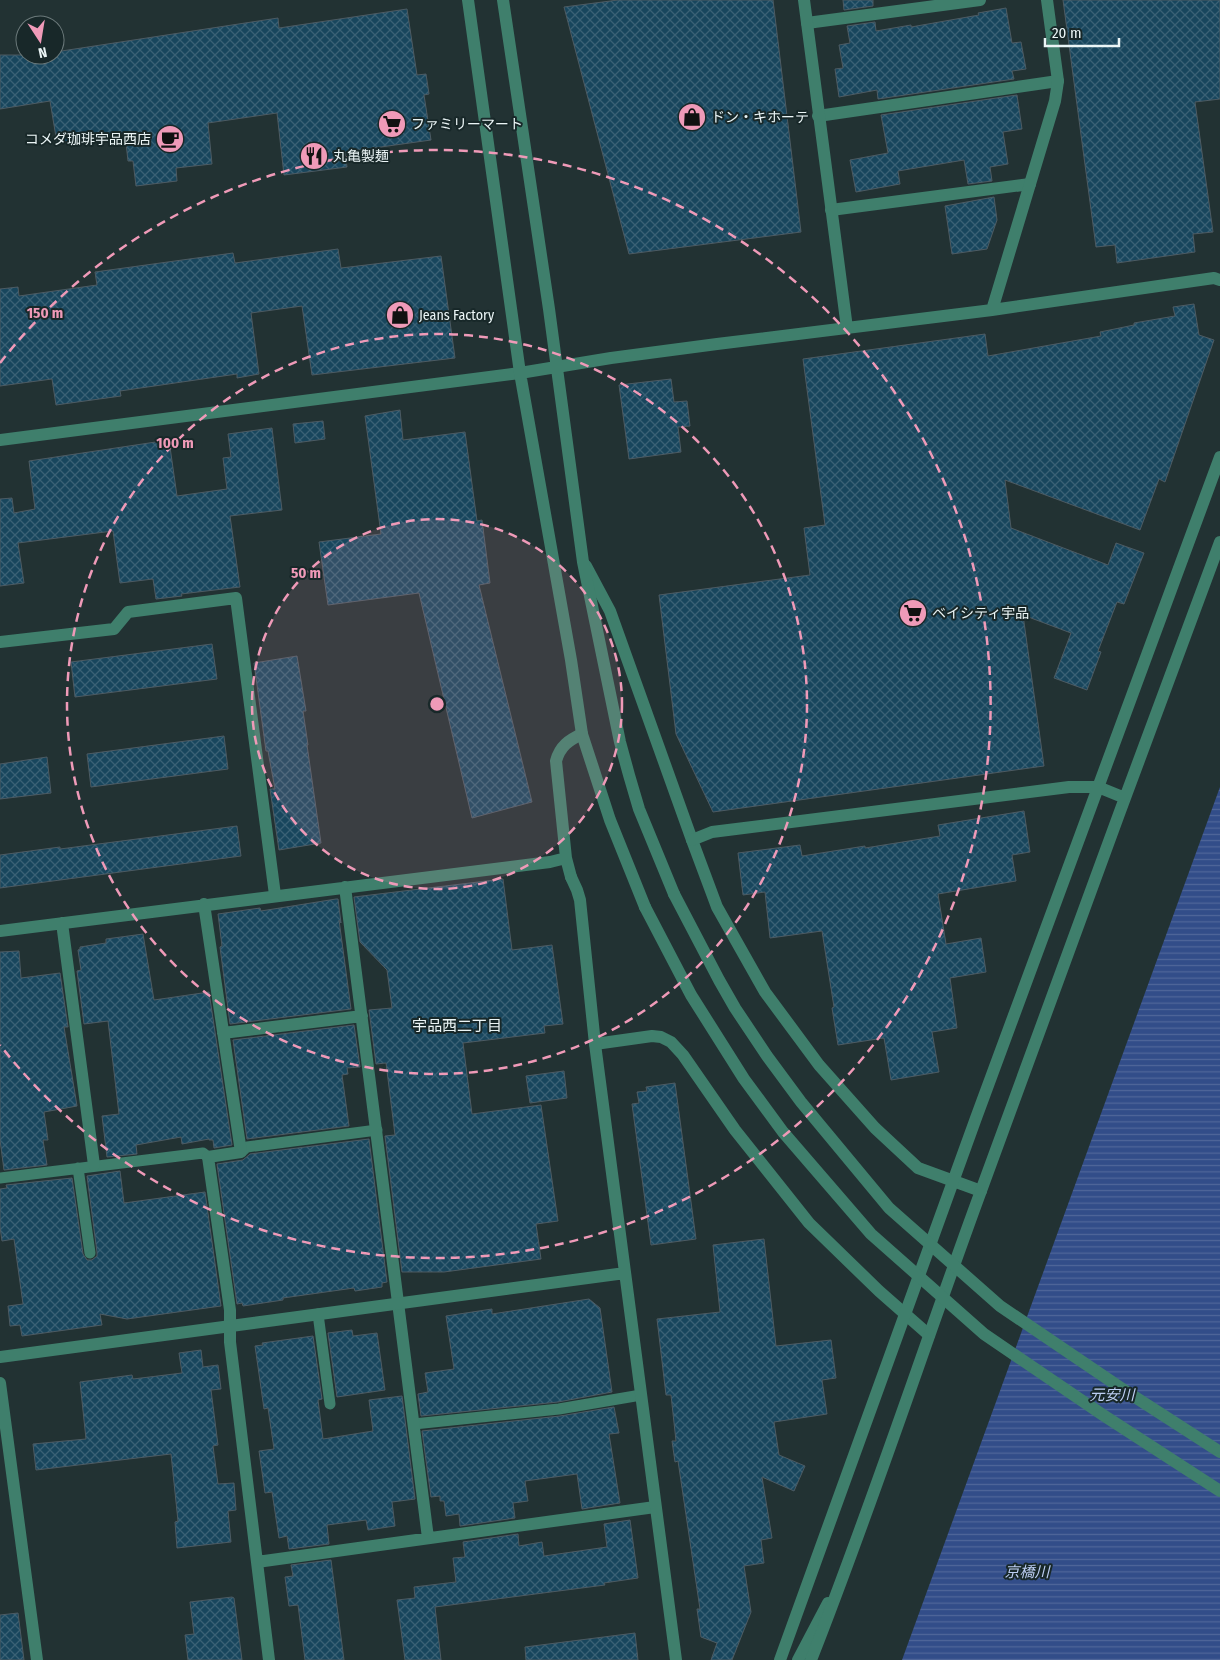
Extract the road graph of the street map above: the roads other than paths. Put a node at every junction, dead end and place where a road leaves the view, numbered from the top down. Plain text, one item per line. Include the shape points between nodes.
1 (468, 0) edge
2 (503, 0) edge
3 (804, 0) edge
4 (980, 0) edge
5 (1047, 0) edge
6 (807, 23) junction
7 (1058, 81) junction
8 (818, 116) junction
9 (1030, 184) junction
10 (831, 210) junction
11 (1220, 280) edge
12 (992, 310) junction
13 (847, 328) junction
14 (557, 367) junction
15 (520, 373) junction
16 (0, 440) edge
17 (1220, 456) edge
18 (1220, 542) edge
19 (583, 562) junction
20 (0, 642) edge
21 (582, 734) junction
22 (1098, 787) junction
23 (1125, 798) junction
24 (692, 840) junction
25 (566, 858) junction
26 (345, 887) junction
27 (276, 895) junction
28 (204, 904) junction
29 (62, 923) junction
30 (0, 931) edge
31 (362, 1016) junction
32 (223, 1033) junction
33 (595, 1044) junction
34 (377, 1130) junction
35 (241, 1152) junction
36 (208, 1157) junction
37 (94, 1165) junction
38 (78, 1168) junction
39 (0, 1178) edge
40 (953, 1181) junction
41 (981, 1191) junction
42 (90, 1254) dead end
43 (625, 1273) junction
44 (398, 1304) junction
45 (318, 1314) junction
46 (905, 1314) junction
47 (230, 1326) junction
48 (929, 1335) junction
49 (0, 1357) edge
50 (0, 1383) edge
51 (641, 1395) junction
52 (330, 1404) dead end
53 (414, 1424) junction
54 (1220, 1452) edge
55 (1220, 1490) edge
56 (655, 1507) junction
57 (428, 1538) junction
58 (257, 1562) junction
59 (847, 1568) junction
60 (37, 1660) edge
61 (269, 1660) edge
62 (676, 1660) edge
63 (780, 1660) edge
64 (798, 1660) edge
65 (811, 1660) edge

1 - 15 street
2 - 14 street
3 - 6 street
4 - 6 street
5 - 7 street
6 - 8 street
7 - 8 street
7 - 9 street
8 - 10 street
9 - 10 street
9 - 12 street
10 - 13 street
11 - 12 street via 1214,278
12 - 13 street
13 - 14 street
14 - 15 street
14 - 19 street
15 - 16 street
15 - 21 street
17 - 22 street
18 - 23 street
19 - 24 street via 610,611
19 - 54 street, bridge via 620,742 642,817 688,923 735,1008 767,1056 800,1102 889,1208 1000,1306
20 - 27 street via 114,629 128,612 236,598
21 - 25 street via 569,740 558,752 556,761
21 - 55 street, bridge via 610,820 645,907 691,995 744,1079 783,1132 871,1234 984,1334
22 - 23 street
22 - 24 street via 1069,787 712,832
22 - 40 street
23 - 41 street
24 - 40 street via 717,907 765,992 819,1065 875,1128 918,1168
25 - 26 street
25 - 33 street via 580,900
26 - 27 street
26 - 31 street
27 - 28 street
28 - 29 street
28 - 32 street
29 - 30 street
29 - 37 street
31 - 32 street
31 - 34 street
32 - 35 street
33 - 43 street
33 - 46 street via 652,1036 671,1042 809,1223
34 - 35 lane via 247,1147
34 - 44 street
35 - 36 street
36 - 37 lane via 203,1153
36 - 47 street
37 - 38 lane
38 - 39 lane
38 - 42 lane
40 - 41 street
40 - 46 street
41 - 48 street
43 - 44 street
43 - 51 street
44 - 45 street
44 - 53 street
45 - 47 street
45 - 52 lane
46 - 48 street
46 - 63 street
47 - 49 street
47 - 58 street
48 - 59 street
50 - 60 street
51 - 53 lane via 559,1408
51 - 56 street
53 - 57 street
56 - 57 street
56 - 62 street
57 - 58 street
58 - 61 street
59 - 64 street
59 - 65 street

